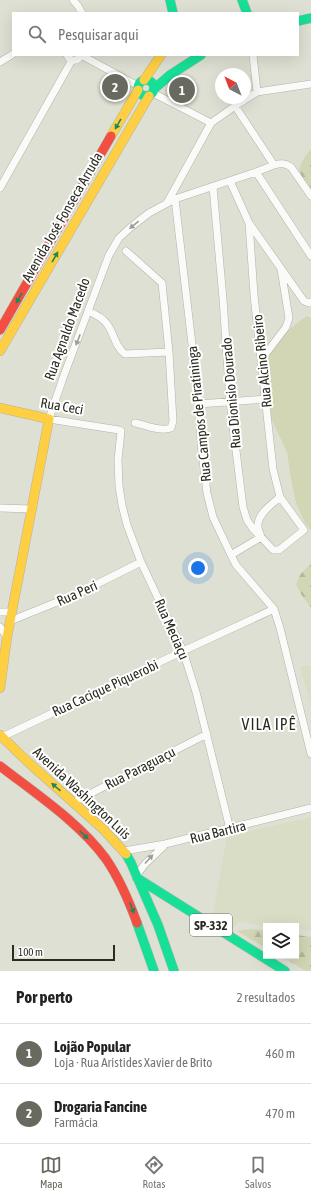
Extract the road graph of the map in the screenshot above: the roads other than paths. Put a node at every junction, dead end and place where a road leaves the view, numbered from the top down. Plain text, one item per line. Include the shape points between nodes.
1 (73, 0) edge
2 (170, 0) edge
3 (242, 0) edge
4 (81, 12) edge
5 (173, 12) edge
6 (247, 12) edge
7 (311, 18) edge
8 (299, 20) edge
9 (12, 55) edge
10 (81, 56) edge
11 (83, 56) edge
12 (160, 56) edge
13 (199, 56) edge
14 (253, 56) edge
15 (69, 58) edge
16 (0, 62) edge
17 (170, 75) junction
18 (142, 84) junction
19 (311, 84) edge
20 (257, 92) junction
21 (152, 93) junction
22 (235, 106) junction
23 (211, 123) junction
24 (274, 165) junction
25 (256, 172) junction
26 (230, 181) junction
27 (213, 187) junction
28 (0, 188) edge
29 (311, 196) edge
30 (175, 199) junction
31 (166, 204) junction
32 (249, 223) junction
33 (126, 251) dead end
34 (311, 256) edge
35 (281, 268) junction
36 (311, 302) edge
37 (88, 312) junction
38 (0, 330) edge
39 (0, 351) edge
40 (169, 352) junction
41 (261, 360) junction
42 (266, 399) junction
43 (230, 402) junction
44 (199, 404) junction
45 (0, 408) edge
46 (49, 419) junction
47 (135, 423) dead end
48 (120, 431) joint
49 (280, 497) junction
50 (0, 508) edge
51 (32, 509) junction
52 (304, 530) joint
53 (261, 536) junction
54 (231, 555) junction
55 (142, 562) junction
56 (274, 609) junction
57 (0, 612) edge
58 (11, 616) junction
59 (0, 627) edge
60 (7, 637) junction
61 (183, 651) junction
62 (0, 688) edge
63 (207, 734) junction
64 (1, 736) edge
65 (311, 754) edge
66 (0, 766) edge
67 (74, 802) junction
68 (311, 808) edge
69 (230, 829) junction
70 (165, 844) junction
71 (124, 851) junction
72 (106, 859) junction
73 (137, 877) junction
74 (165, 896) junction
75 (147, 901) junction
76 (154, 971) edge
77 (174, 971) edge
78 (285, 971) edge

1 - 4 street
2 - 5 main road
3 - 6 main road
7 - 8 main road
9 - 16 street
10 - 15 street via 76,60
11 - 18 street
12 - 18 main road, Avenida José Fonseca Arruda
13 - 17 main road
14 - 20 street
15 - 28 street
17 - 18 main road
17 - 21 main road, Avenida José Fonseca Arruda
18 - 21 main road via 152,83
18 - 21 main road via 142,96
18 -> 38 main road, Avenida José Fonseca Arruda
19 - 20 street
20 - 22 street
21 - 23 street
39 -> 21 main road, Avenida José Fonseca Arruda
22 - 23 street
22 - 24 street
23 - 31 street
24 - 25 street
24 - 29 street via 281,163 291,167
25 - 26 street
25 - 34 street
26 - 27 street
26 - 32 street
27 - 30 street
27 - 43 street, Rua Dionisio Dourado
30 - 31 street
30 - 44 street, Rua Campos de Piratininga
31 -> 37 street, Rua Agnaldo Macedo via 131,226 119,238 109,255
32 - 35 street
32 - 41 street, Rua Alcino Ribeiro
33 - 40 street via 162,283
35 - 36 street via 304,301
35 - 41 street via 289,318 286,327
37 - 40 street via 106,323 125,354
37 -> 46 street, Rua Agnaldo Macedo
40 - 47 street via 173,426 161,429
41 - 42 street, Rua Alcino Ribeiro
42 - 43 street
42 - 49 street, Rua Alcino Ribeiro via 273,469
43 - 44 street
43 - 53 street, Rua Dionisio Dourado via 243,507 247,520
44 - 54 street, Rua Campos de Piratininga via 207,493 213,518
45 - 46 main road, Rua Ceci
46 - 48 street, Rua Ceci
46 - 51 main road, Rua Agnaldo Macedo
48 - 55 street, Rua Meciaçu via 118,460 122,505
49 - 52 street, Rua Alcino Ribeiro
49 - 53 street via 260,517 258,528
50 - 51 street
51 - 58 main road, Rua Agnaldo Macedo
52 - 53 street, Rua Dionisio Dourado via 279,550 273,550
53 - 54 street
54 - 56 street, Rua Campos de Piratininga via 236,565
55 - 58 street, Rua Peri via 77,594
55 - 61 street, Rua Meciaçu
56 - 61 street, Rua Cacique Piquerobi
56 - 65 street
57 - 58 street
58 - 60 main road, Rua Agnaldo Macedo
59 - 60 street
60 - 62 main road, Rua Agnaldo Macedo
61 - 63 street, Rua Meciaçu
61 - 64 street, Rua Cacique Piquerobi
63 - 67 street, Rua Paraguaçu
63 - 69 street, Rua Meciaçu
67 -> 64 main road, Avenida Washington Luis
66 -> 72 main road, Avenida Washington Luis via 88,838
67 - 71 main road, Avenida Washington Luis
68 - 69 street, Rua Bartira
69 - 70 street, Rua Bartira
70 - 71 street, Rua Bartira
73 -> 70 street via 145,864
71 - 73 main road, Avenida Washington Luis
72 - 73 main road via 123,875 134,879
72 -> 76 main road, Avenida Washington Luis via 130,903
73 - 74 main road, SP-332
73 - 75 main road, Avenida Washington Luis
74 - 75 main road via 153,894
74 - 78 main road, SP-332
75 - 77 main road, Avenida Washington Luis

